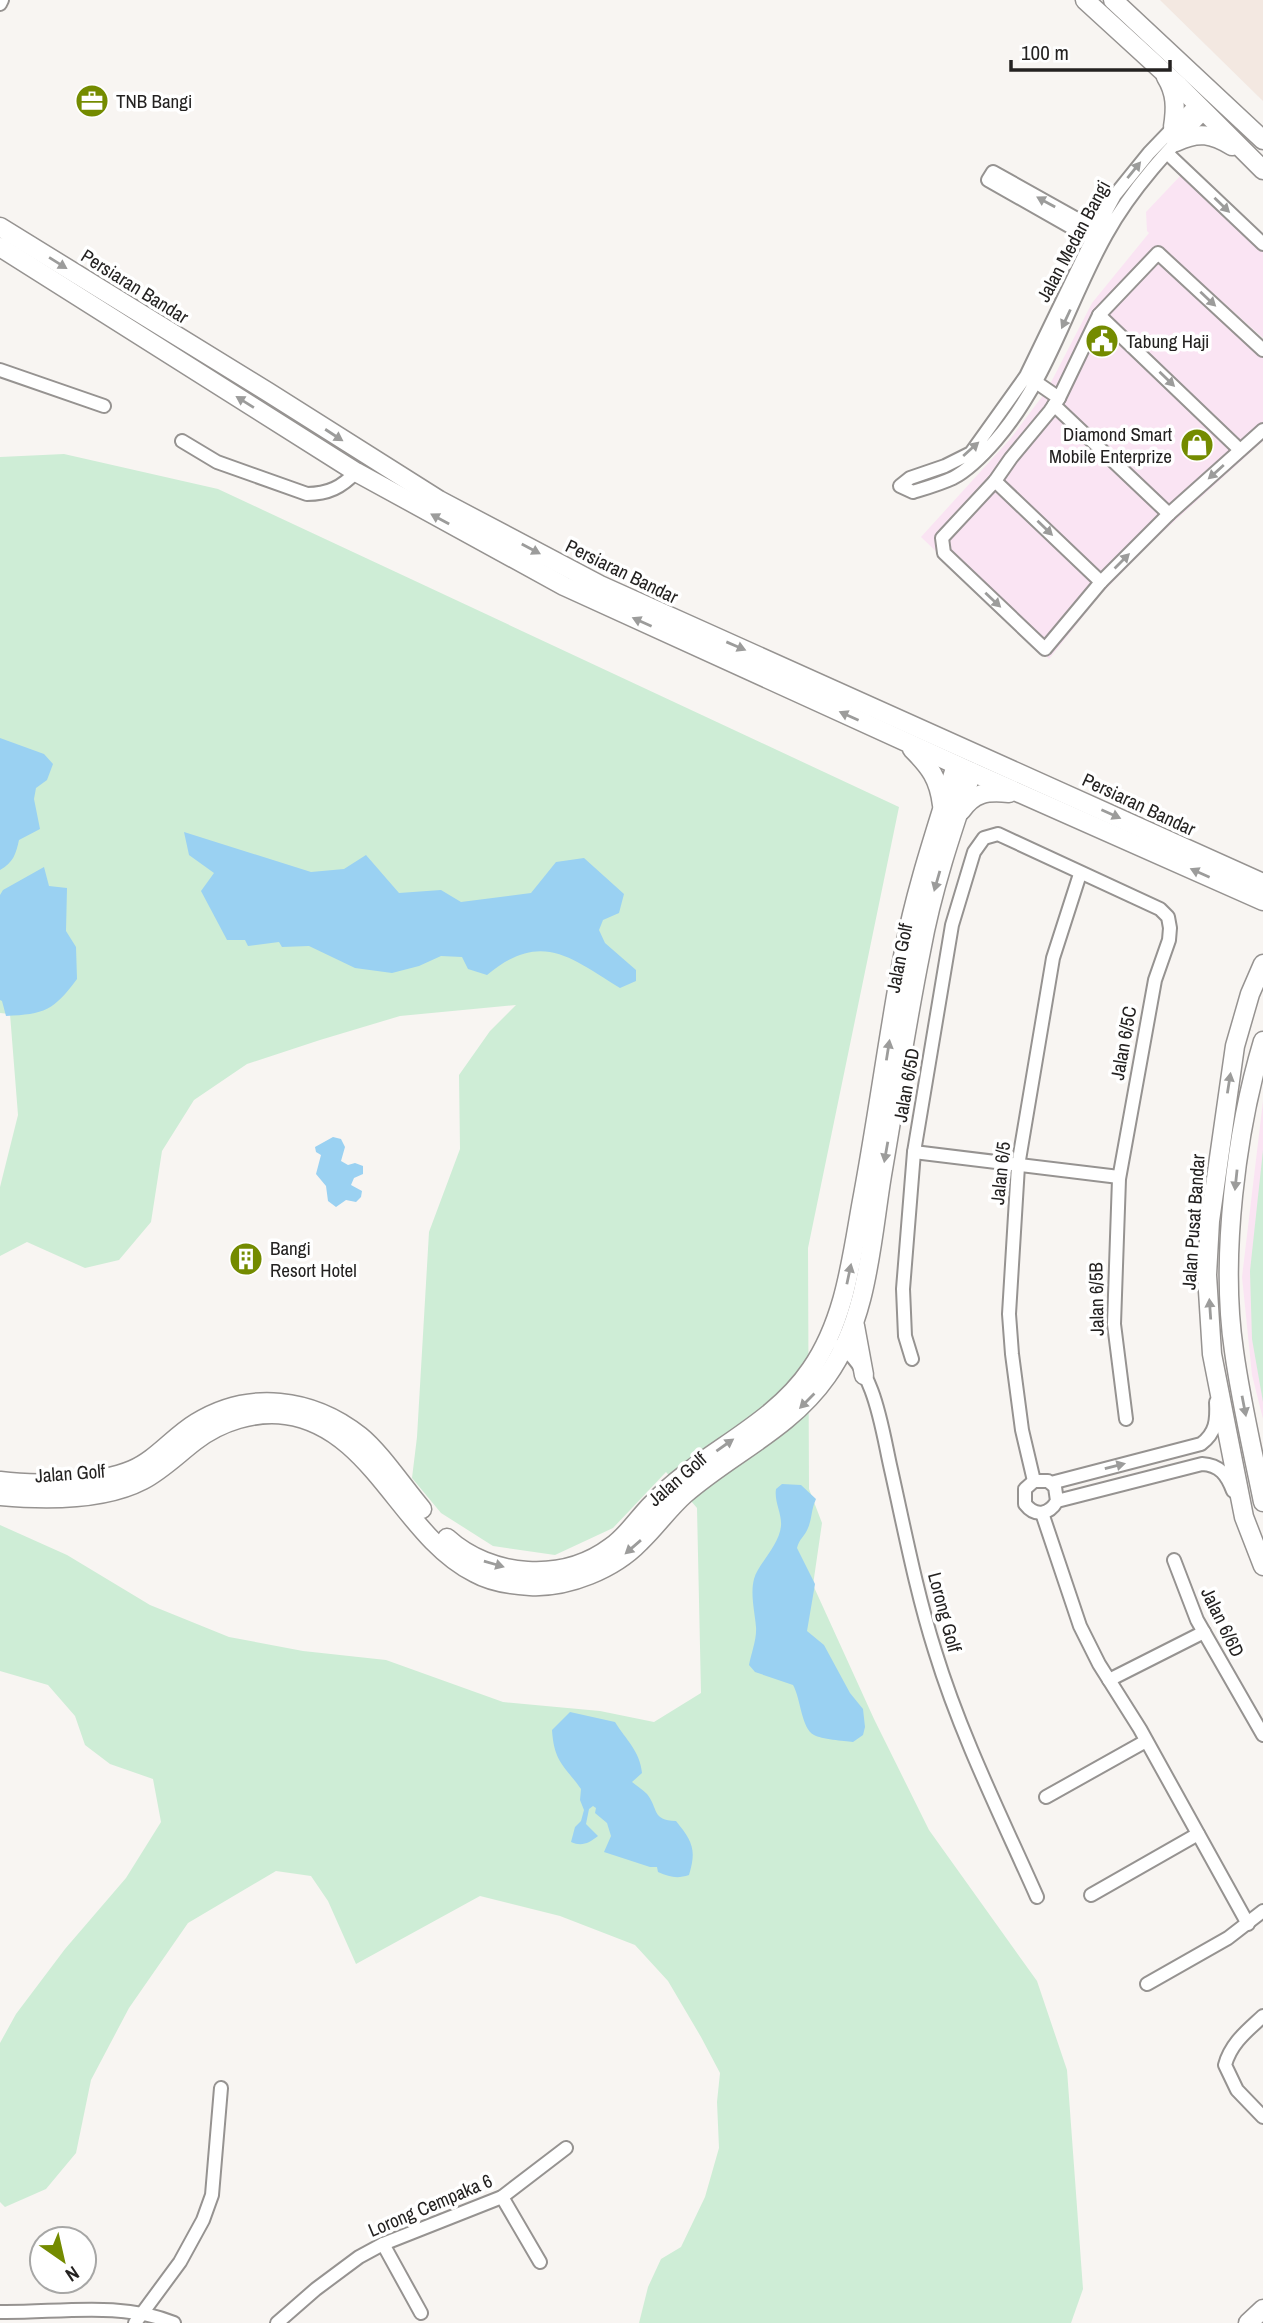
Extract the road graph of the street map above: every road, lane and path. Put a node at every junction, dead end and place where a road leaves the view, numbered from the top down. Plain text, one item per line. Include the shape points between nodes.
1 (1085, 0) edge
2 (1119, 6) edge
3 (1160, 68) junction
4 (1203, 106) junction
5 (1172, 140) junction
6 (1263, 140) edge
7 (1259, 159) edge
8 (0, 227) edge
9 (1099, 237) junction
10 (1263, 244) edge
11 (0, 247) edge
12 (1100, 315) junction
13 (1263, 350) edge
14 (0, 370) edge
15 (1031, 379) junction
16 (1024, 392) junction
17 (1054, 405) junction
18 (104, 406) dead end
19 (1263, 430) edge
20 (182, 440) dead end
21 (1240, 450) junction
22 (356, 472) junction
23 (995, 481) junction
24 (1169, 514) junction
25 (1101, 582) junction
26 (870, 705) junction
27 (903, 741) junction
28 (965, 766) junction
29 (1023, 795) junction
30 (1082, 801) junction
31 (950, 812) junction
32 (1080, 874) junction
33 (1263, 880) edge
34 (1243, 892) junction
35 (1263, 901) edge
36 (1263, 915) edge
37 (912, 950) junction
38 (1263, 964) edge
39 (1263, 1041) edge
40 (914, 1152) junction
41 (1018, 1166) junction
42 (1119, 1177) junction
43 (854, 1323) junction
44 (837, 1344) junction
45 (1212, 1354) junction
46 (912, 1359) dead end
47 (828, 1375) junction
48 (866, 1378) junction
49 (1126, 1419) dead end
50 (1034, 1481) junction
51 (0, 1482) edge
52 (1051, 1483) junction
53 (0, 1496) edge
54 (1057, 1501) junction
55 (1263, 1502) edge
56 (1042, 1513) junction
57 (1244, 1517) junction
58 (1174, 1560) dead end
59 (1263, 1566) edge
60 (1204, 1632) junction
61 (1109, 1679) junction
62 (1263, 1735) edge
63 (1146, 1741) junction
64 (1046, 1797) dead end
65 (1198, 1834) junction
66 (1091, 1895) dead end
67 (1037, 1897) dead end
68 (1263, 1911) edge
69 (1248, 1924) junction
70 (1147, 1984) dead end
71 (1263, 2016) edge
72 (221, 2088) dead end
73 (1263, 2117) edge
74 (566, 2147) dead end
75 (502, 2197) junction
76 (383, 2244) junction
77 (540, 2262) dead end
78 (1263, 2309) edge
79 (0, 2312) edge
80 (421, 2313) dead end
81 (138, 2318) edge
82 (174, 2323) edge
83 (277, 2323) edge
84 (1248, 2323) edge

1 - 3 main road
2 - 4 main road via 1200,91
2 - 6 main road
3 - 4 main road
3 - 5 main road via 1176,102
4 - 5 street, Jalan Medan Bangi
4 - 7 main road
5 - 7 main road via 1209,135
5 - 9 street, Jalan Medan Bangi
9 -> 5 street, Jalan Medan Bangi via 1115,195
5 -> 10 street
8 -> 26 main road, Persiaran Bandar via 439,500 600,585
9 -> 9 street via 992,172 988,180
9 - 15 street, Jalan Medan Bangi
22 -> 11 main road, Persiaran Bandar
12 -> 13 street via 1158,253
12 - 17 street
12 -> 21 street
14 - 18 street
15 - 16 street, Jalan Medan Bangi
15 - 17 street
16 -> 16 street, Jalan Medan Bangi via 1004,431 972,465 913,492 900,486 971,453
16 - 17 street
17 - 23 street
17 - 24 street
19 - 21 street
20 - 22 street via 217,462 307,494 338,488
21 -> 24 street
27 -> 22 main road, Persiaran Bandar via 564,586
23 -> 25 street
23 -> 25 street via 942,538 944,553 1045,649
25 -> 24 street
26 - 28 main road
26 - 30 main road, Persiaran Bandar
27 - 28 main road, Persiaran Bandar
27 - 31 main road via 925,762
28 - 29 main road, Persiaran Bandar
28 - 30 main road via 978,764 1039,790
28 - 31 main road, Jalan Golf
29 - 31 main road via 980,793
34 -> 29 main road, Persiaran Bandar
30 -> 33 main road, Persiaran Bandar
31 - 37 main road, Jalan Golf via 922,874
32 - 40 street, Jalan 6/5D via 998,834 984,838 974,852 952,925
32 - 41 street, Jalan 6/5 via 1054,958
32 - 42 street, Jalan 6/5C via 1160,909 1170,928 1155,980
34 - 35 main road, Persiaran Bandar
34 - 36 main road
37 -> 43 main road, Jalan Golf via 867,1268
44 -> 37 main road, Jalan Golf
45 -> 38 main road, Jalan Pusat Bandar via 1210,1221 1223,1115 1235,1046
39 -> 55 main road, Jalan Pusat Bandar via 1238,1166 1230,1248 1234,1350
40 - 41 street
40 - 46 street, Jalan 6/5D via 903,1289 905,1336
41 - 42 street
41 - 50 street, Jalan 6/5 via 1009,1314 1022,1430
42 - 49 street, Jalan 6/5B via 1114,1324
43 - 44 main road, Jalan Golf
43 - 48 main road
44 - 47 main road, Jalan Golf
44 - 48 street, Lorong Golf
51 -> 44 main road, Jalan Golf via 107,1478 142,1465 194,1424 216,1413 263,1402 288,1403 337,1420 361,1437 444,1535 472,1556 507,1568 557,1570 596,1557 617,1543 679,1478 758,1422
52 -> 45 street via 1201,1444 1209,1438 1216,1422
45 - 57 main road, Jalan Pusat Bandar
47 - 48 main road via 852,1372
47 -> 53 main road, Jalan Golf via 798,1410 684,1495 623,1556 572,1581 553,1584 503,1582 474,1573 430,1538 354,1449 319,1426 285,1415 247,1417 216,1427 140,1482 112,1492
48 - 67 street, Lorong Golf via 935,1653 973,1753
50 - 52 street
50 - 56 street via 1025,1489 1024,1499 1029,1509
52 - 54 street
54 - 56 street
54 - 57 street via 1212,1464 1227,1475
56 - 61 street via 1080,1626
57 - 59 main road, Jalan Pusat Bandar
58 - 60 street, Jalan 6/6D
60 - 61 street
60 - 62 street, Jalan 6/6D
61 - 63 street
63 - 64 street
63 - 65 street
65 - 66 street
65 - 69 street
68 - 69 street
69 - 70 street
71 - 73 street via 1235,2043 1225,2065 1237,2090
72 - 81 street via 212,2195 203,2220 180,2262
74 - 75 street, Lorong Cempaka 6
75 - 76 street, Lorong Cempaka 6
75 - 77 street
76 - 80 street
76 - 83 street, Lorong Cempaka 6 via 338,2272
78 - 84 main road
79 - 81 street via 89,2311
81 - 82 street

